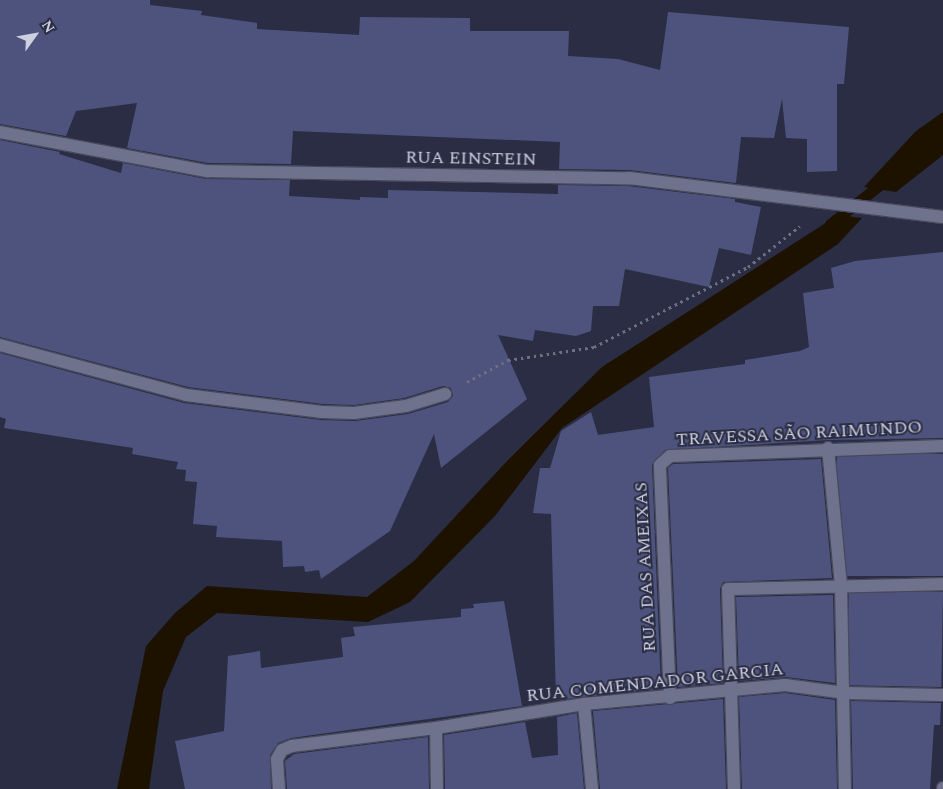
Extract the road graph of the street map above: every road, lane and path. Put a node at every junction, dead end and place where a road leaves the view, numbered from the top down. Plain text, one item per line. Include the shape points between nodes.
1 (0, 132) edge
2 (830, 204) junction
3 (943, 218) edge
4 (0, 345) edge
5 (445, 394) joint
6 (943, 446) edge
7 (828, 448) junction
8 (660, 465) joint
9 (943, 584) edge
10 (841, 585) junction
11 (733, 692) junction
12 (846, 693) junction
13 (943, 695) edge
14 (670, 698) junction
15 (584, 704) junction
16 (436, 728) junction
17 (278, 789) edge
18 (437, 789) edge
19 (592, 789) edge
20 (734, 789) edge
21 (845, 789) edge

1 - 2 street, RUA EINSTEIN via 207,171 629,178
2 - 3 street, RUA EINSTEIN
2 - 5 path via 748,267 594,347 508,360
4 - 5 street via 186,395 322,412 354,413 406,406
6 - 7 street, TRAVESSA SÃO RAIMUNDO
7 - 8 street, TRAVESSA SÃO RAIMUNDO via 670,456
7 - 10 street
8 - 14 street, RUA DAS AMEIXAS
9 - 10 street
10 - 11 street via 728,589
10 - 12 street
11 - 12 street, RUA COMENDADOR GARCIA via 785,685
11 - 14 street, RUA COMENDADOR GARCIA
11 - 20 street
12 - 13 street, RUA COMENDADOR GARCIA
12 - 21 street
14 - 15 street, RUA COMENDADOR GARCIA
15 - 16 street, RUA COMENDADOR GARCIA
15 - 19 street
16 - 17 street, RUA COMENDADOR GARCIA via 282,750 277,759
16 - 18 street

